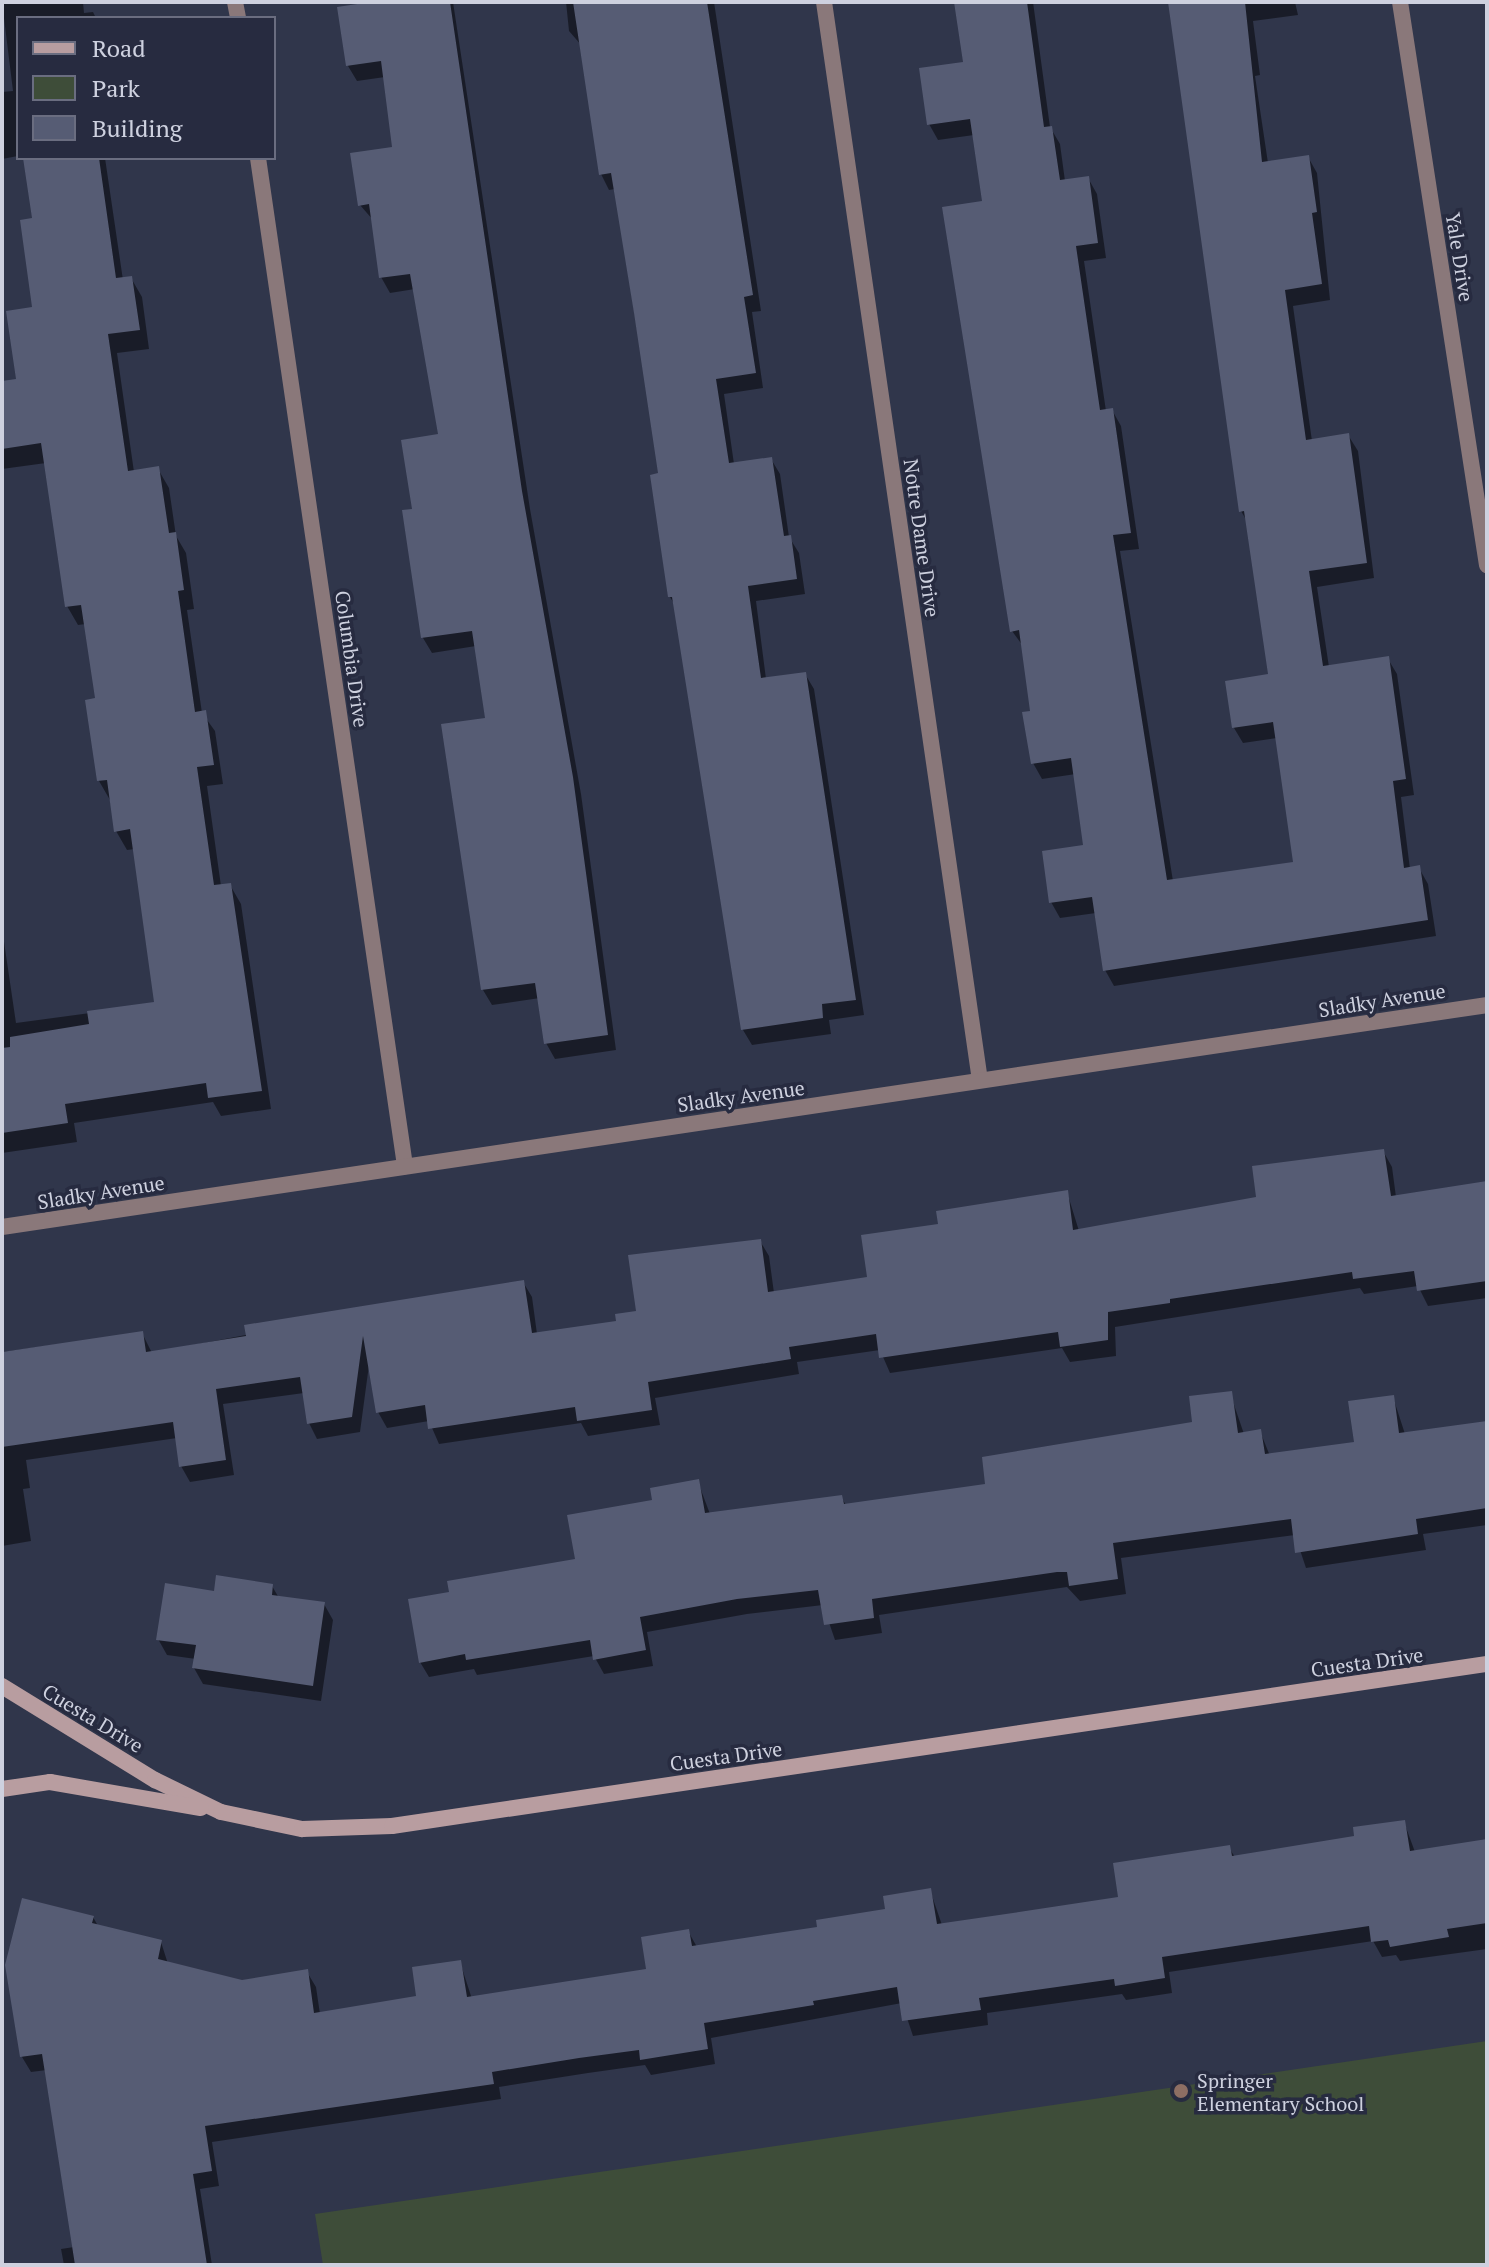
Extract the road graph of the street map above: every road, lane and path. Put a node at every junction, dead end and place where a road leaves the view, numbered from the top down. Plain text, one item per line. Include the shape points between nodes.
1 (824, 2) edge
2 (1400, 2) edge
3 (258, 160) edge
4 (1487, 565) edge
5 (1487, 1005) edge
6 (980, 1080) junction
7 (405, 1166) junction
8 (2, 1227) edge
9 (1487, 1664) edge
10 (2, 1686) edge
11 (2, 1789) edge
12 (221, 1812) junction

1 - 6 street, Notre Dame Drive
2 - 4 street, Yale Drive
3 - 7 street, Columbia Drive
5 - 6 street, Sladky Avenue
6 - 7 street, Sladky Avenue
7 - 8 street, Sladky Avenue
9 - 12 street, Cuesta Drive via 392,1826 302,1829
10 - 12 street, Cuesta Drive via 155,1780
11 - 12 street via 50,1782

